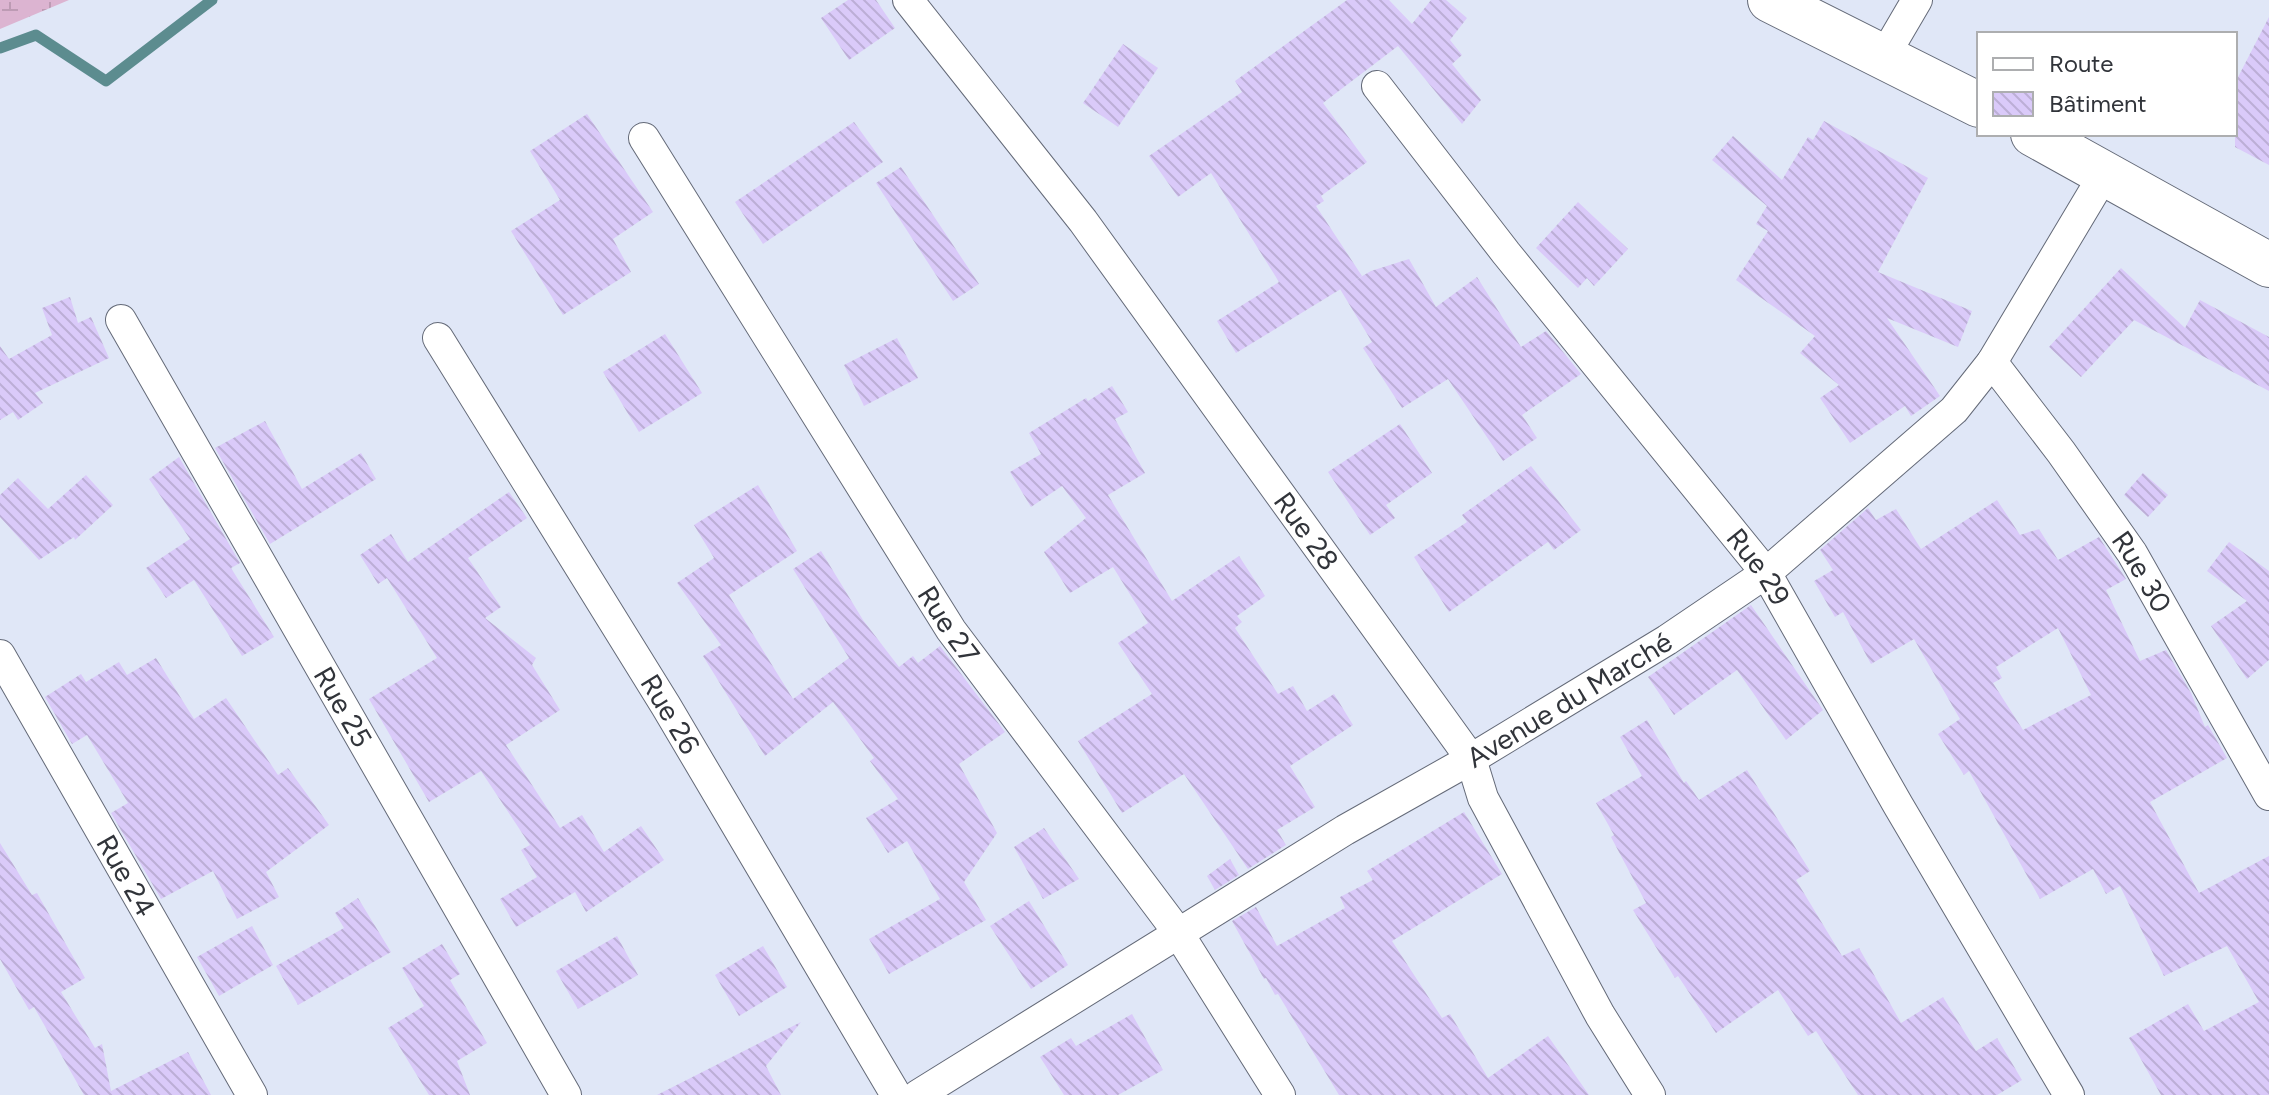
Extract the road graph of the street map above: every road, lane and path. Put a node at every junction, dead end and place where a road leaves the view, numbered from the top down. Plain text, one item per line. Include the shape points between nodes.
1 (908, 0) edge
2 (1770, 0) edge
3 (1917, 0) edge
4 (1883, 58) junction
5 (1377, 86) dead end
6 (1977, 104) edge
7 (2037, 136) edge
8 (644, 138) dead end
9 (2105, 173) junction
10 (2269, 265) edge
11 (121, 320) dead end
12 (438, 338) dead end
13 (1992, 362) junction
14 (1766, 573) junction
15 (0, 655) edge
16 (1471, 759) junction
17 (2269, 795) edge
18 (1177, 931) junction
19 (252, 1095) edge
20 (566, 1095) edge
21 (896, 1095) edge
22 (918, 1095) edge
23 (1280, 1095) edge
24 (1650, 1095) edge
25 (2069, 1095) edge

1 - 16 street, Rue 28 via 1083,221
2 - 4 street
3 - 4 street
4 - 6 street
5 - 14 street, Rue 29
7 - 9 street
8 - 18 street, Rue 27 via 951,630
9 - 10 street
9 - 13 street, Avenue du Marché
11 - 20 street, Rue 25
12 - 21 street, Rue 26 via 666,706
13 - 14 street, Avenue du Marché via 1954,410
13 - 17 street, Rue 30 via 2132,553
14 - 16 street, Avenue du Marché
14 - 25 street, Rue 29
15 - 19 street, Rue 24
16 - 18 street, Avenue du Marché
16 - 24 street, Rue 28 via 1483,798 1600,1015
18 - 22 street, Avenue du Marché
18 - 23 street, Rue 27

